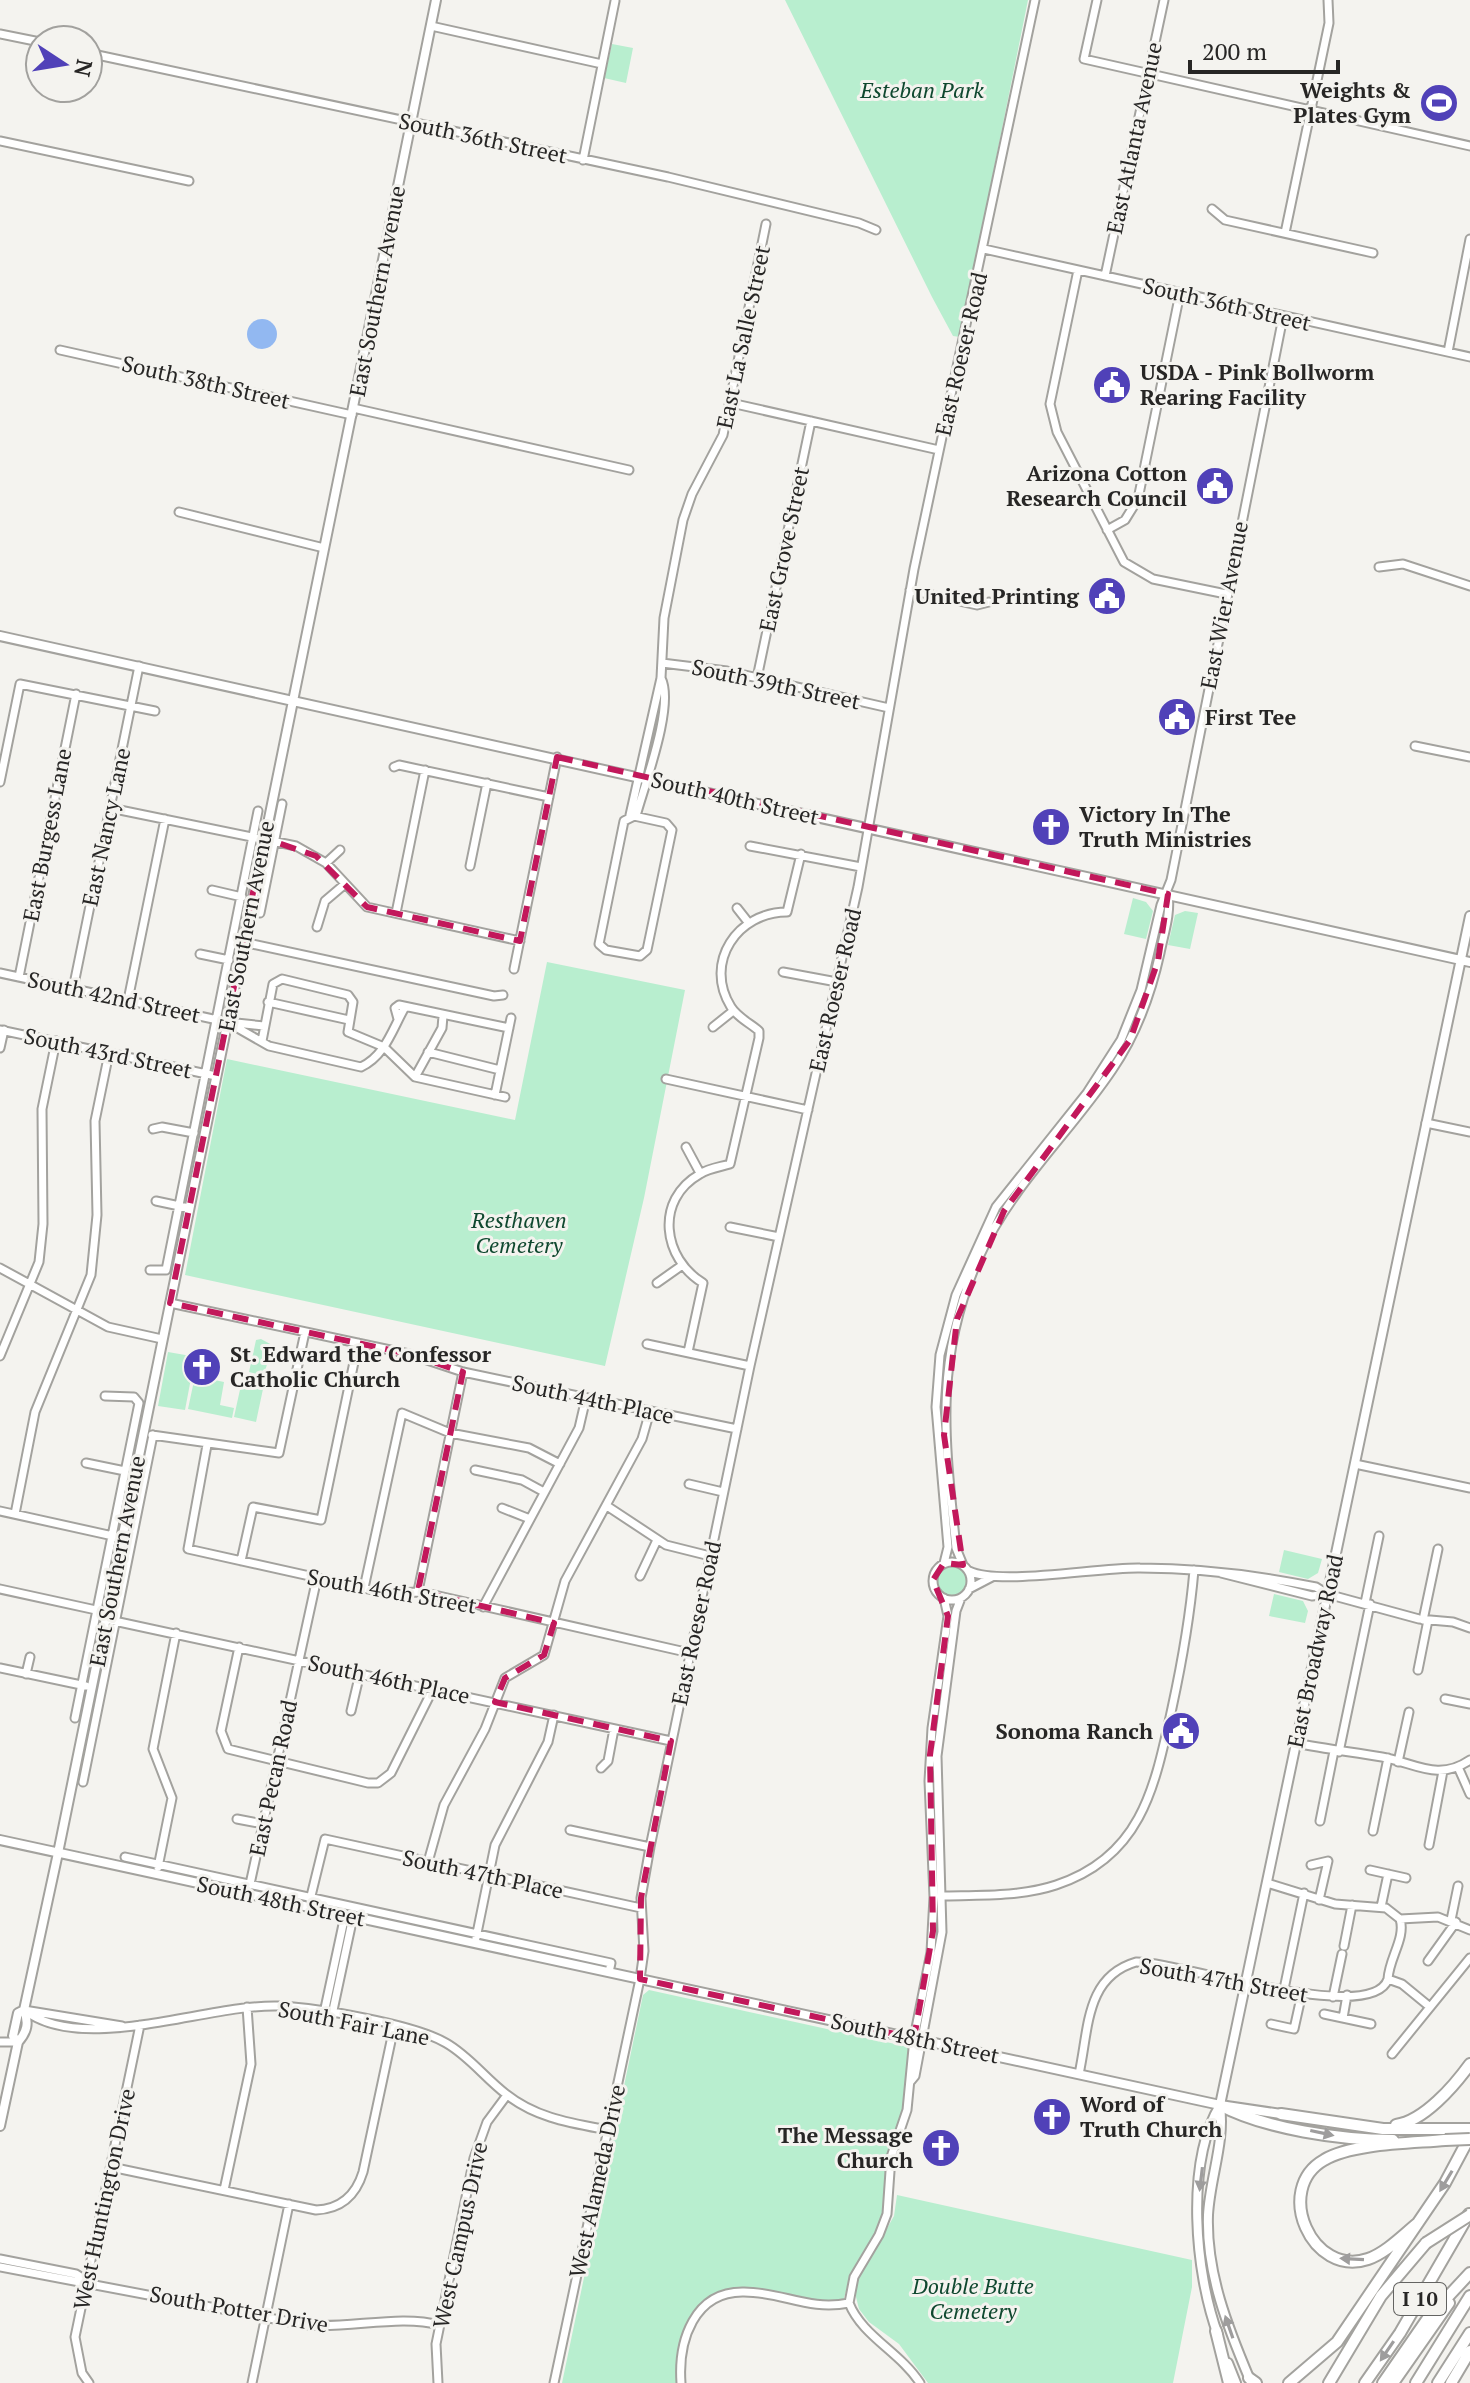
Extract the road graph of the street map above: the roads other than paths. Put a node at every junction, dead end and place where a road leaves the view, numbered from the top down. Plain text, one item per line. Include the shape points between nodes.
1 (436, 0) edge
2 (1035, 0) edge
3 (1097, 0) edge
4 (1164, 0) edge
5 (1328, 0) edge
6 (615, 1) edge
7 (431, 26) junction
8 (0, 34) edge
9 (24, 39) edge
10 (104, 56) edge
11 (602, 64) junction
12 (1148, 73) junction
13 (1310, 110) junction
14 (411, 122) junction
15 (0, 141) edge
16 (1470, 146) edge
17 (583, 160) junction
18 (189, 181) dead end
19 (1212, 209) dead end
20 (766, 224) dead end
21 (876, 230) dead end
22 (1285, 233) junction
23 (1470, 239) edge
24 (984, 249) junction
25 (1373, 253) dead end
26 (1078, 270) junction
27 (1105, 276) junction
28 (1180, 293) junction
29 (1283, 317) junction
30 (60, 350) dead end
31 (1448, 352) junction
32 (1470, 357) edge
33 (731, 403) junction
34 (352, 411) junction
35 (811, 421) junction
36 (939, 450) junction
37 (629, 470) dead end
38 (179, 512) dead end
39 (1107, 530) junction
40 (324, 548) junction
41 (1379, 567) dead end
42 (1470, 586) edge
43 (910, 590) junction
44 (1226, 594) junction
45 (989, 602) dead end
46 (0, 636) edge
47 (662, 663) junction
48 (139, 666) junction
49 (757, 678) junction
50 (76, 694) junction
51 (292, 699) junction
52 (131, 706) junction
53 (889, 708) junction
54 (155, 711) dead end
55 (1415, 746) dead end
56 (557, 757) junction
57 (1470, 757) edge
58 (394, 767) dead end
59 (425, 770) junction
60 (643, 777) junction
61 (0, 782) edge
62 (487, 783) junction
63 (549, 797) junction
64 (282, 804) dead end
65 (110, 808) junction
66 (258, 811) dead end
67 (631, 816) junction
68 (165, 819) junction
69 (867, 827) junction
70 (259, 837) junction
71 (274, 841) junction
72 (750, 846) dead end
73 (340, 850) dead end
74 (801, 854) junction
75 (326, 863) junction
76 (470, 866) dead end
77 (861, 867) junction
78 (345, 884) junction
79 (212, 890) dead end
80 (1168, 894) junction
81 (242, 897) junction
82 (737, 908) dead end
83 (260, 913) dead end
84 (396, 913) junction
85 (1470, 916) edge
86 (748, 922) junction
87 (317, 927) dead end
88 (520, 941) junction
89 (243, 942) junction
90 (200, 954) dead end
91 (229, 960) junction
92 (1466, 962) edge
93 (514, 969) dead end
94 (783, 972) dead end
95 (0, 973) edge
96 (19, 977) junction
97 (837, 982) junction
98 (73, 989) junction
99 (503, 995) dead end
100 (128, 1000) junction
101 (268, 1002) junction
102 (733, 1011) junction
103 (443, 1016) junction
104 (511, 1018) dead end
105 (217, 1019) junction
106 (349, 1020) junction
107 (227, 1022) junction
108 (713, 1027) dead end
109 (509, 1028) junction
110 (245, 1029) junction
111 (263, 1029) junction
112 (2, 1030) edge
113 (56, 1041) junction
114 (262, 1041) junction
115 (384, 1047) junction
116 (0, 1048) edge
117 (428, 1052) junction
118 (109, 1053) junction
119 (500, 1070) junction
120 (205, 1073) junction
121 (216, 1076) junction
122 (415, 1077) junction
123 (666, 1079) dead end
124 (495, 1095) junction
125 (505, 1097) dead end
126 (746, 1097) junction
127 (808, 1110) junction
128 (1426, 1123) junction
129 (153, 1129) dead end
130 (1470, 1132) edge
131 (194, 1133) junction
132 (686, 1147) dead end
133 (700, 1173) junction
134 (156, 1201) dead end
135 (179, 1205) junction
136 (189, 1208) junction
137 (730, 1227) dead end
138 (779, 1237) junction
139 (681, 1266) junction
140 (0, 1268) edge
141 (150, 1270) dead end
142 (657, 1283) dead end
143 (31, 1284) junction
144 (170, 1303) junction
145 (79, 1312) junction
146 (305, 1332) junction
147 (162, 1339) junction
148 (358, 1343) junction
149 (647, 1344) dead end
150 (688, 1352) junction
151 (0, 1356) edge
152 (750, 1366) junction
153 (463, 1372) junction
154 (105, 1396) dead end
155 (586, 1398) junction
156 (650, 1411) junction
157 (737, 1429) junction
158 (450, 1433) junction
159 (148, 1434) junction
160 (207, 1445) junction
161 (86, 1463) dead end
162 (560, 1464) junction
163 (1355, 1464) junction
164 (475, 1470) dead end
165 (125, 1471) junction
166 (689, 1484) dead end
167 (1470, 1488) edge
168 (544, 1492) junction
169 (723, 1492) junction
170 (607, 1506) junction
171 (502, 1508) dead end
172 (0, 1511) edge
173 (15, 1514) junction
174 (530, 1519) junction
175 (112, 1535) junction
176 (1379, 1536) dead end
177 (122, 1538) junction
178 (657, 1540) junction
179 (1438, 1549) dead end
180 (710, 1556) junction
181 (241, 1561) junction
182 (944, 1563) junction
183 (966, 1568) junction
184 (1194, 1570) junction
185 (640, 1576) dead end
186 (992, 1577) junction
187 (317, 1578) junction
188 (364, 1588) junction
189 (0, 1589) edge
190 (969, 1590) junction
191 (418, 1591) junction
192 (1327, 1594) junction
193 (944, 1598) junction
194 (961, 1598) junction
195 (1368, 1604) junction
196 (483, 1607) junction
197 (96, 1610) junction
198 (110, 1620) junction
199 (1425, 1620) junction
200 (555, 1623) junction
201 (1470, 1628) edge
202 (176, 1633) junction
203 (944, 1640) junction
204 (239, 1647) junction
205 (690, 1653) junction
206 (30, 1657) dead end
207 (299, 1660) junction
208 (0, 1668) edge
209 (1418, 1670) dead end
210 (360, 1673) junction
211 (26, 1674) junction
212 (945, 1684) junction
213 (81, 1685) junction
214 (92, 1688) junction
215 (433, 1689) junction
216 (1445, 1699) dead end
217 (495, 1702) junction
218 (1470, 1704) edge
219 (351, 1711) dead end
220 (1409, 1712) dead end
221 (554, 1715) junction
222 (75, 1718) dead end
223 (614, 1729) junction
224 (671, 1741) junction
225 (1296, 1743) junction
226 (1337, 1752) junction
227 (1388, 1758) junction
228 (1470, 1760) edge
229 (1398, 1762) junction
230 (277, 1763) junction
231 (1458, 1767) junction
232 (601, 1768) dead end
233 (1443, 1771) junction
234 (83, 1782) dead end
235 (1470, 1794) edge
236 (237, 1819) dead end
237 (1320, 1821) dead end
238 (263, 1824) junction
239 (570, 1830) dead end
240 (1373, 1831) dead end
241 (0, 1840) edge
242 (1429, 1845) dead end
243 (650, 1847) junction
244 (58, 1853) junction
245 (125, 1857) dead end
246 (428, 1862) junction
247 (1311, 1865) dead end
248 (158, 1869) junction
249 (1370, 1870) dead end
250 (1388, 1874) junction
251 (488, 1875) junction
252 (1406, 1878) dead end
253 (1267, 1883) junction
254 (250, 1884) junction
255 (1458, 1886) dead end
256 (1304, 1893) junction
257 (938, 1896) junction
258 (1319, 1900) junction
259 (309, 1902) junction
260 (1352, 1905) junction
261 (1381, 1907) junction
262 (641, 1908) junction
263 (349, 1916) junction
264 (1400, 1919) junction
265 (1453, 1921) junction
266 (1470, 1930) edge
267 (476, 1939) junction
268 (1470, 1958) edge
269 (1428, 1961) dead end
270 (640, 1979) junction
271 (1388, 1979) junction
272 (1246, 1983) junction
273 (1284, 1989) junction
274 (1302, 1993) junction
275 (1347, 1995) junction
276 (1333, 1997) junction
277 (247, 2007) junction
278 (1430, 2007) junction
279 (24, 2010) junction
280 (328, 2014) junction
281 (1324, 2014) dead end
282 (1343, 2018) junction
283 (1271, 2024) dead end
284 (1371, 2024) dead end
285 (140, 2025) junction
286 (394, 2027) junction
287 (14, 2032) junction
288 (918, 2039) junction
289 (0, 2043) edge
290 (17, 2046) junction
291 (1392, 2054) dead end
292 (1470, 2064) edge
293 (1079, 2074) junction
294 (507, 2095) junction
295 (1220, 2105) junction
296 (1281, 2114) joint
297 (0, 2126) edge
298 (1383, 2129) junction
299 (1470, 2129) edge
300 (608, 2130) junction
301 (1447, 2134) junction
302 (1470, 2138) edge
303 (111, 2167) junction
304 (224, 2190) junction
305 (289, 2204) junction
306 (1470, 2214) edge
307 (1418, 2223) junction
308 (0, 2259) edge
309 (0, 2267) edge
310 (1470, 2273) edge
311 (87, 2281) junction
312 (1470, 2282) edge
313 (1470, 2296) edge
314 (849, 2303) junction
315 (266, 2317) junction
316 (1429, 2322) junction
317 (440, 2325) junction
318 (1216, 2331) junction
319 (1470, 2333) edge
320 (1470, 2351) edge
321 (1252, 2381) edge
322 (1289, 2382) edge
323 (89, 2383) edge
324 (252, 2383) edge
325 (438, 2383) edge
326 (554, 2383) edge
327 (681, 2383) edge
328 (920, 2383) edge
329 (1229, 2383) edge
330 (1236, 2383) edge
331 (1329, 2383) edge
332 (1365, 2383) edge
333 (1383, 2383) edge
334 (1393, 2383) edge
335 (1416, 2383) edge
336 (1438, 2383) edge
337 (1451, 2383) edge

1 - 7 main road, East Southern Avenue
2 - 24 street, East Roeser Road
3 - 12 street via 1084,59
4 - 12 street, East Atlanta Avenue
5 - 13 street via 1329,23
6 - 11 street
7 - 11 street
7 - 14 main road, East Southern Avenue
8 - 9 street
10 - 14 street, South 36th Street
11 - 17 street
12 - 13 street
12 - 27 street, East Atlanta Avenue
13 - 16 street
13 - 22 street
14 - 17 street, South 36th Street
14 - 34 main road, East Southern Avenue
15 - 18 street
17 - 21 street, South 36th Street
19 - 22 street via 1225,220
20 - 33 street, East La Salle Street
22 - 25 street
23 - 31 street
24 - 26 street, South 36th Street
24 - 36 street, East Roeser Road
26 - 27 street, South 36th Street
26 - 39 street via 1050,406 1057,432
27 - 28 street, South 36th Street
28 - 29 street, South 36th Street
28 - 39 street via 1138,499 1125,520
29 - 31 street, South 36th Street
29 - 44 street, East Wier Avenue
30 - 34 street, South 38th Street
31 - 32 street, South 36th Street
33 - 35 street
33 - 47 street, East La Salle Street via 723,435 683,520 664,618
34 - 37 street, South 38th Street
34 - 40 main road, East Southern Avenue
35 - 36 street
35 - 49 street, East Grove Street
36 - 43 street, East Roeser Road
38 - 40 street
39 - 44 street via 1133,571
40 - 51 main road, East Southern Avenue
41 - 42 street via 1403,564
43 - 45 street via 977,605
43 - 53 street, East Roeser Road
44 - 80 street, East Wier Avenue
46 - 48 main road, South 40th Street
47 - 49 street, South 39th Street
47 - 60 street, East La Salle Street via 663,708
48 - 51 main road, South 40th Street
48 - 52 street, East Nancy Lane
49 - 53 street, South 39th Street
50 - 52 street
50 - 61 street via 20,684
50 - 96 street, East Burgess Lane
51 - 56 main road, South 40th Street
51 - 70 main road, East Southern Avenue
52 - 54 street
52 - 65 street, East Nancy Lane
53 - 69 street, East Roeser Road
55 - 57 street
56 - 60 main road, South 40th Street
56 - 63 street
58 - 59 street
59 - 62 street
59 - 84 street
60 - 67 street, East La Salle Street
60 - 69 main road, South 40th Street
62 - 63 street
62 - 76 street
63 - 88 street
64 - 71 street, East Southern Avenue
65 - 68 street
65 - 98 street, East Nancy Lane
66 - 70 street, East Southern Avenue
67 - 67 street, East La Salle Street via 671,826 644,954 633,956 599,944
68 - 70 street
68 - 100 street
69 - 77 street, East Roeser Road
69 - 80 main road, South 40th Street
70 - 71 street
70 - 81 street, East Southern Avenue
70 - 89 main road, East Southern Avenue
71 - 75 street via 304,849
71 - 83 street, East Southern Avenue
72 - 74 street
73 - 75 street
74 - 77 street
74 - 86 street via 787,912
75 - 78 street
77 - 97 street, East Roeser Road
78 - 84 street via 363,905
78 - 87 street via 325,901
79 - 81 street
80 - 92 main road, South 40th Street
80 - 182 street via 1138,1002 1121,1040 1087,1093 996,1207 956,1295 936,1393 935,1435 948,1547
80 - 183 street via 1170,908 1158,961 1130,1040 1004,1211 960,1310 947,1377 944,1435 956,1548
81 - 91 street, East Southern Avenue
82 - 86 street
84 - 88 street
85 - 92 main road, East Broadway Road
86 - 102 street via 724,952 720,975
88 - 93 street
89 - 99 street
89 - 107 main road, East Southern Avenue
90 - 91 street
91 - 105 street, East Southern Avenue
92 - 128 main road, East Broadway Road
94 - 97 street
95 - 96 street, South 42nd Street
96 - 98 street, South 42nd Street
97 - 127 street, East Roeser Road
98 - 100 street, South 42nd Street
100 - 105 street, South 42nd Street
101 - 106 street
101 - 106 street via 275,980 348,995
101 - 111 street
102 - 108 street
102 - 126 street via 759,1031
103 - 109 street
103 - 115 street via 401,1007
103 - 117 street
104 - 109 street
105 - 107 street, South 42nd Street
105 - 120 street, East Southern Avenue
106 - 115 street via 348,1032
107 - 110 street, South 42nd Street
107 - 111 street, South 42nd Street
107 - 121 main road, East Southern Avenue
109 - 119 street
110 - 111 street, South 42nd Street
110 - 114 street, South 42nd Street
111 - 114 street
112 - 113 street, South 43rd Street
112 - 116 street
113 - 118 street, South 43rd Street
113 - 143 street via 42,1109 43,1224
114 - 115 street via 361,1067 374,1061
115 - 122 street
117 - 119 street
117 - 122 street
118 - 120 street, South 43rd Street
118 - 145 street via 95,1121 96,1246
119 - 124 street
120 - 121 street, South 43rd Street
120 - 131 street, East Southern Avenue
121 - 136 main road, East Southern Avenue
122 - 124 street
123 - 126 street
124 - 125 street
126 - 127 street
126 - 133 street via 730,1164
127 - 138 street, East Roeser Road
128 - 130 street
128 - 163 main road, East Broadway Road
129 - 131 street
131 - 135 street, East Southern Avenue
132 - 133 street
133 - 139 street via 675,1199 669,1218 669,1238
134 - 135 street
135 - 136 street
135 - 141 street, East Southern Avenue via 166,1270
136 - 144 main road, East Southern Avenue
137 - 138 street
138 - 152 street, East Roeser Road
139 - 142 street
139 - 150 street via 703,1283
140 - 143 street
143 - 145 street
143 - 151 street
144 - 146 street, South 44th Place
144 - 147 main road, East Southern Avenue
145 - 147 street via 108,1327
145 - 173 street via 35,1412
146 - 148 street, South 44th Place
146 - 160 street via 279,1453
147 - 159 main road, East Southern Avenue
148 - 153 street, South 44th Place
148 - 181 street via 321,1520 253,1507
149 - 150 street
150 - 152 street
152 - 157 street, East Roeser Road
153 - 155 street, South 44th Place
153 - 158 street
154 - 165 street, East Southern Avenue via 138,1399
155 - 156 street, South 44th Place
155 - 162 street via 579,1428
156 - 157 street, South 44th Place
156 - 170 street via 642,1439
157 - 169 street, East Roeser Road
158 - 162 street via 529,1448
158 - 188 street via 402,1413
158 - 191 street
159 - 160 street
159 - 177 main road, East Southern Avenue
159 - 198 street, East Southern Avenue
160 - 181 street, South 46th Street via 188,1549
161 - 165 street
162 - 168 street
163 - 167 street
163 - 192 main road, East Broadway Road
164 - 168 street via 522,1480
165 - 175 street, East Southern Avenue
166 - 169 street
168 - 174 street
169 - 180 street, East Roeser Road
170 - 178 street
170 - 200 street via 565,1581
171 - 174 street
172 - 173 street
173 - 175 street
174 - 196 street
175 - 177 street
175 - 197 street, East Southern Avenue
176 - 195 street
177 - 198 main road, East Southern Avenue
178 - 180 street
178 - 185 street
179 - 199 street
180 - 205 street, East Roeser Road
181 - 187 street, South 46th Street
182 - 183 street
182 - 193 street via 933,1580
183 - 186 street
183 - 190 street
184 - 186 street via 1113,1568
184 - 192 street via 1312,1596
184 - 257 street via 1182,1663 1158,1777 1132,1831 1098,1864 1056,1885
186 - 190 street
187 - 188 street, South 46th Street
187 - 207 street, East Pecan Road
188 - 191 street, South 46th Street
189 - 197 street
190 - 194 street
191 - 196 street, South 46th Street
192 - 195 street
192 - 225 main road, East Broadway Road
193 - 194 street
193 - 203 street
194 - 212 street
195 - 199 street
195 - 226 street
196 - 200 street, South 46th Street
197 - 213 street, East Southern Avenue
198 - 202 street, South 46th Place
198 - 214 main road, East Southern Avenue
198 - 234 street, East Southern Avenue
199 - 201 street
199 - 209 street
200 - 205 street, South 46th Street
200 - 217 street via 544,1655 505,1678
202 - 204 street, South 46th Place
202 - 248 street via 153,1749 172,1798
203 - 212 street
203 - 257 street via 930,1755
204 - 207 street, South 46th Place
204 - 230 street via 221,1731 223,1745
205 - 224 street, East Roeser Road
206 - 211 street
207 - 210 street, South 46th Place
207 - 230 street, East Pecan Road
208 - 211 street
210 - 215 street, South 46th Place
210 - 219 street
211 - 213 street
212 - 257 street via 937,1762
213 - 214 street
213 - 222 street, East Southern Avenue
214 - 244 main road, East Southern Avenue
215 - 217 street, South 46th Place
215 - 230 street via 391,1773 378,1783
216 - 218 street
217 - 221 street, South 46th Place
217 - 246 street via 444,1805
220 - 229 street
221 - 223 street, South 46th Place
221 - 251 street via 548,1742 495,1845
223 - 224 street, South 46th Place
223 - 232 street via 608,1761
224 - 243 street, East Roeser Road
225 - 226 street
225 - 253 main road, East Broadway Road
226 - 227 street
226 - 237 street
227 - 229 street
227 - 240 street
228 - 231 street
229 - 233 street
230 - 238 street, East Pecan Road
231 - 233 street
231 - 235 street
233 - 242 street
236 - 238 street
238 - 254 street, East Pecan Road
239 - 243 street
241 - 244 main road, South 48th Street
243 - 262 street, East Roeser Road
244 - 248 main road, South 48th Street
244 - 279 main road, East Southern Avenue
245 - 248 street, South 48th Street
246 - 251 street, South 47th Place
246 - 259 street, South 47th Place via 325,1839
247 - 258 street via 1328,1861
248 - 254 street, South 48th Street
248 - 259 main road, South 48th Street
249 - 250 street
250 - 252 street
250 - 261 street
251 - 262 street, South 47th Place
251 - 267 street
253 - 256 street
253 - 272 main road, East Broadway Road
254 - 259 street, South 48th Street
255 - 265 street
256 - 258 street
256 - 273 street
257 - 288 street via 941,1950
258 - 260 street
259 - 263 main road, South 48th Street
259 - 267 street, South 48th Street
260 - 261 street
260 - 276 street
261 - 264 street
262 - 270 street, East Roeser Road
263 - 267 main road, South 48th Street
263 - 280 street
264 - 265 street
264 - 271 street via 1402,1933
265 - 266 street
265 - 269 street
267 - 270 main road, South 48th Street
268 - 278 street
270 - 288 main road, South 48th Street
270 - 300 street, West Alameda Drive
271 - 275 street, South 47th Street via 1377,1992
271 - 278 street
272 - 273 street, South 47th Street
272 - 293 street, South 47th Street via 1145,1962 1118,1970 1097,1992
272 - 295 main road, East Broadway Road
273 - 274 street, South 47th Street
274 - 276 street, South 47th Street
274 - 283 street via 1294,2029
275 - 276 street, South 47th Street
275 - 282 street
277 - 280 street, South Fair Lane
277 - 285 street, South Fair Lane
277 - 304 street via 251,2064
278 - 291 street
279 - 285 street, South Fair Lane via 34,2018 70,2025
279 - 287 main road via 18,2013
279 - 290 main road via 28,2019
280 - 286 street, South Fair Lane
281 - 282 street
282 - 284 street
285 - 303 street, West Huntington Drive
286 - 294 street, South Fair Lane via 445,2042
286 - 305 street via 356,2189 324,2210
287 - 289 street
287 - 290 main road
288 - 293 main road, South 48th Street
288 - 314 street via 906,2117 890,2165 885,2221 854,2277
289 - 290 street
290 - 297 main road
292 - 298 highway via 1413,2120
293 - 295 main road, South 48th Street
294 - 300 street, South Fair Lane via 541,2114
294 - 317 street, West Campus Drive via 477,2147
295 - 296 main road, South 48th Street
295 -> 301 highway, South 48th Street via 1242,2116 1349,2138
295 -> 318 main road, East Broadway Road via 1212,2119 1198,2205 1201,2272
321 -> 295 main road via 1223,2310 1209,2248 1210,2197 1223,2122
296 - 298 highway, South 48th Street
298 - 301 highway, South 48th Street
299 - 301 highway, South 48th Street
300 - 326 street, West Alameda Drive
301 - 302 highway, South 48th Street, bridge
307 -> 301 highway via 1369,2259 1341,2259 1314,2243 1304,2227 1301,2191 1323,2160
302 -> 307 highway
303 - 304 street
303 - 311 street, West Huntington Drive
304 - 305 street
305 - 315 street
306 - 331 highway, bridge via 1426,2243 1381,2296
306 -> 332 highway, I 10
307 - 322 highway via 1337,2342
308 - 311 street, South Potter Drive via 76,2274
309 - 311 street, South Potter Drive via 73,2283
310 - 316 highway
311 - 315 street, South Potter Drive
311 - 323 street, West Huntington Drive via 75,2337
312 - 316 highway
313 - 335 highway, I 10
314 - 327 street via 815,2306 744,2292 713,2299 689,2328
314 - 328 street via 860,2324 900,2356
315 - 317 street, South Potter Drive via 320,2326 405,2321
315 - 324 street
316 - 333 highway
316 - 334 highway
317 - 325 street, West Campus Drive
318 - 329 highway
318 - 330 main road, East Broadway Road
319 - 336 highway
320 - 337 highway

